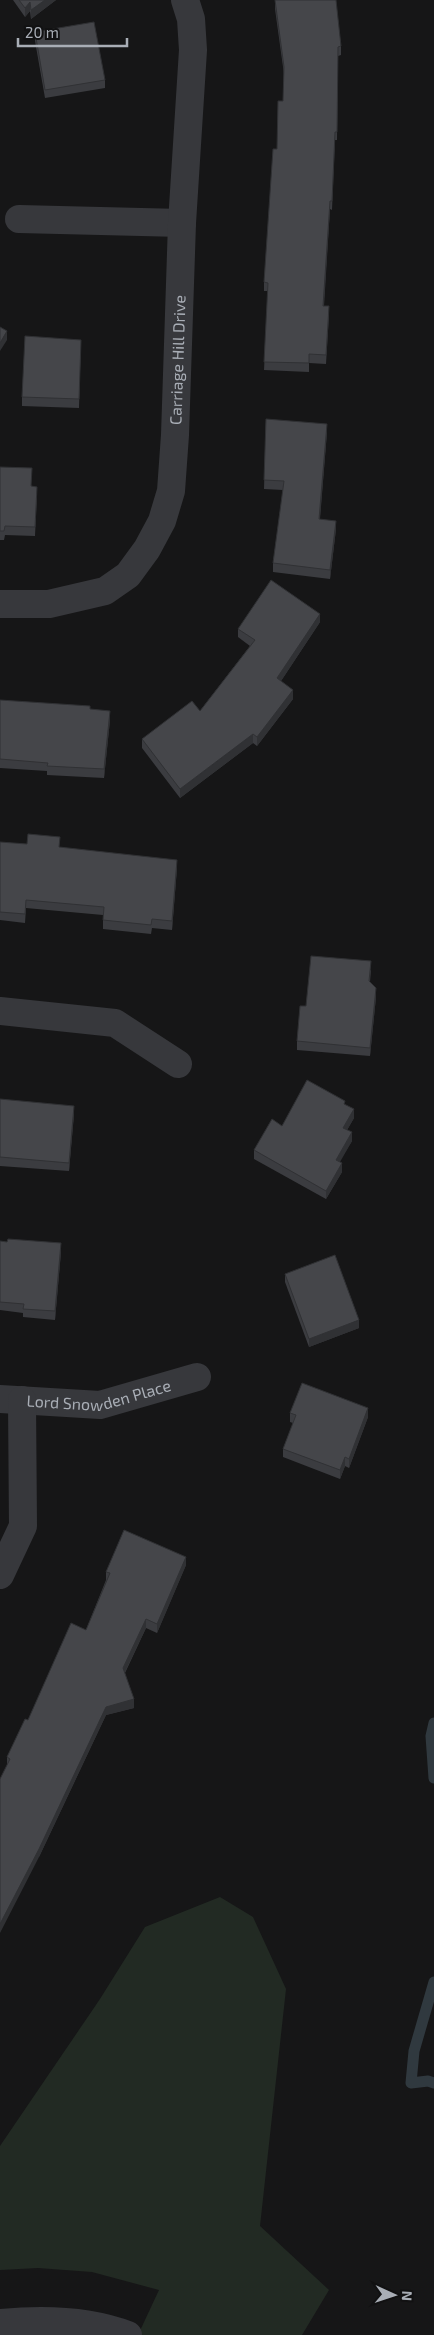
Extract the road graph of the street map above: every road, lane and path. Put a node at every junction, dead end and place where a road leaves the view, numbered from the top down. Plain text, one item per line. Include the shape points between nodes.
1 (186, 0) edge
2 (19, 219) dead end
3 (182, 223) junction
4 (0, 604) edge
5 (0, 1011) edge
6 (178, 1064) dead end
7 (196, 1377) dead end
8 (11, 1399) edge
9 (0, 1575) edge
10 (0, 2323) edge
11 (128, 2335) edge

1 - 3 street, Carriage Hill Drive via 193,50
2 - 3 street
3 - 4 street, Carriage Hill Drive via 175,435 171,491 162,521 128,575 105,591 49,604
5 - 6 street via 115,1023
7 - 8 street, Lord Snowden Place via 100,1405
8 - 9 street via 23,1526
10 - 11 street via 71,2323

